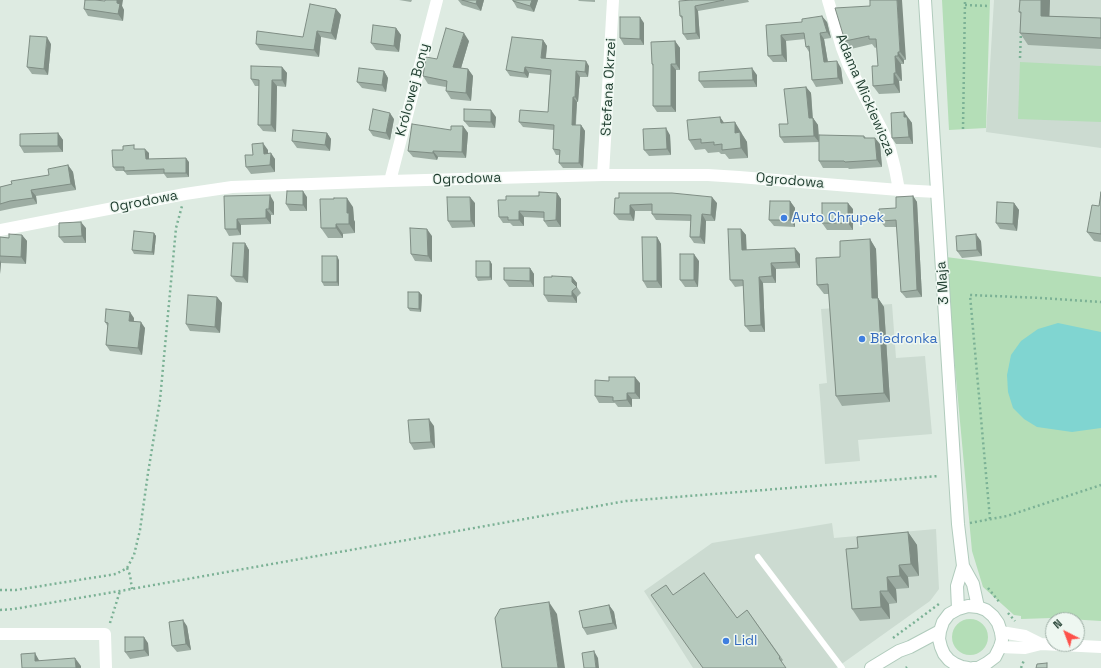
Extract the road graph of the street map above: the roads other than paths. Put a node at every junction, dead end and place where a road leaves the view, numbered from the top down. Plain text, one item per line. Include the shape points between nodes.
1 (437, 0) edge
2 (614, 0) edge
3 (828, 0) edge
4 (925, 0) edge
5 (604, 175) junction
6 (390, 181) junction
7 (899, 190) junction
8 (937, 192) junction
9 (0, 230) edge
10 (758, 557) dead end
11 (963, 566) junction
12 (978, 607) junction
13 (958, 609) junction
14 (940, 631) junction
15 (1001, 632) junction
16 (0, 634) edge
17 (1041, 644) junction
18 (910, 647) junction
19 (941, 647) junction
20 (1000, 647) junction
21 (1101, 647) edge
22 (106, 668) edge
23 (842, 668) edge
24 (871, 668) edge
25 (966, 668) edge
26 (978, 668) edge

1 - 6 street, Królowej Bony
2 - 5 street, Stefana Okrzei
3 - 7 street, Adama Mickiewicza via 849,66 890,149
4 - 8 street, 3 Maja
5 - 6 street, Ogrodowa
5 - 7 street, Ogrodowa via 738,176
6 - 9 street, Ogrodowa via 232,187
7 - 8 street, Ogrodowa
8 - 11 street, 3 Maja via 958,524
10 - 23 lane
11 - 12 street, 3 Maja via 973,584
11 - 13 street, 3 Maja via 957,586
12 - 13 street
12 - 15 street via 993,616
13 - 14 street via 949,614
14 - 18 street
14 - 19 street
15 - 17 street via 1025,636
15 - 20 street
16 - 22 street via 105,634
17 - 20 street via 1025,648
17 - 21 street
18 - 19 street
18 - 24 street
19 - 25 street via 949,660
20 - 26 street via 995,657
25 - 26 street

